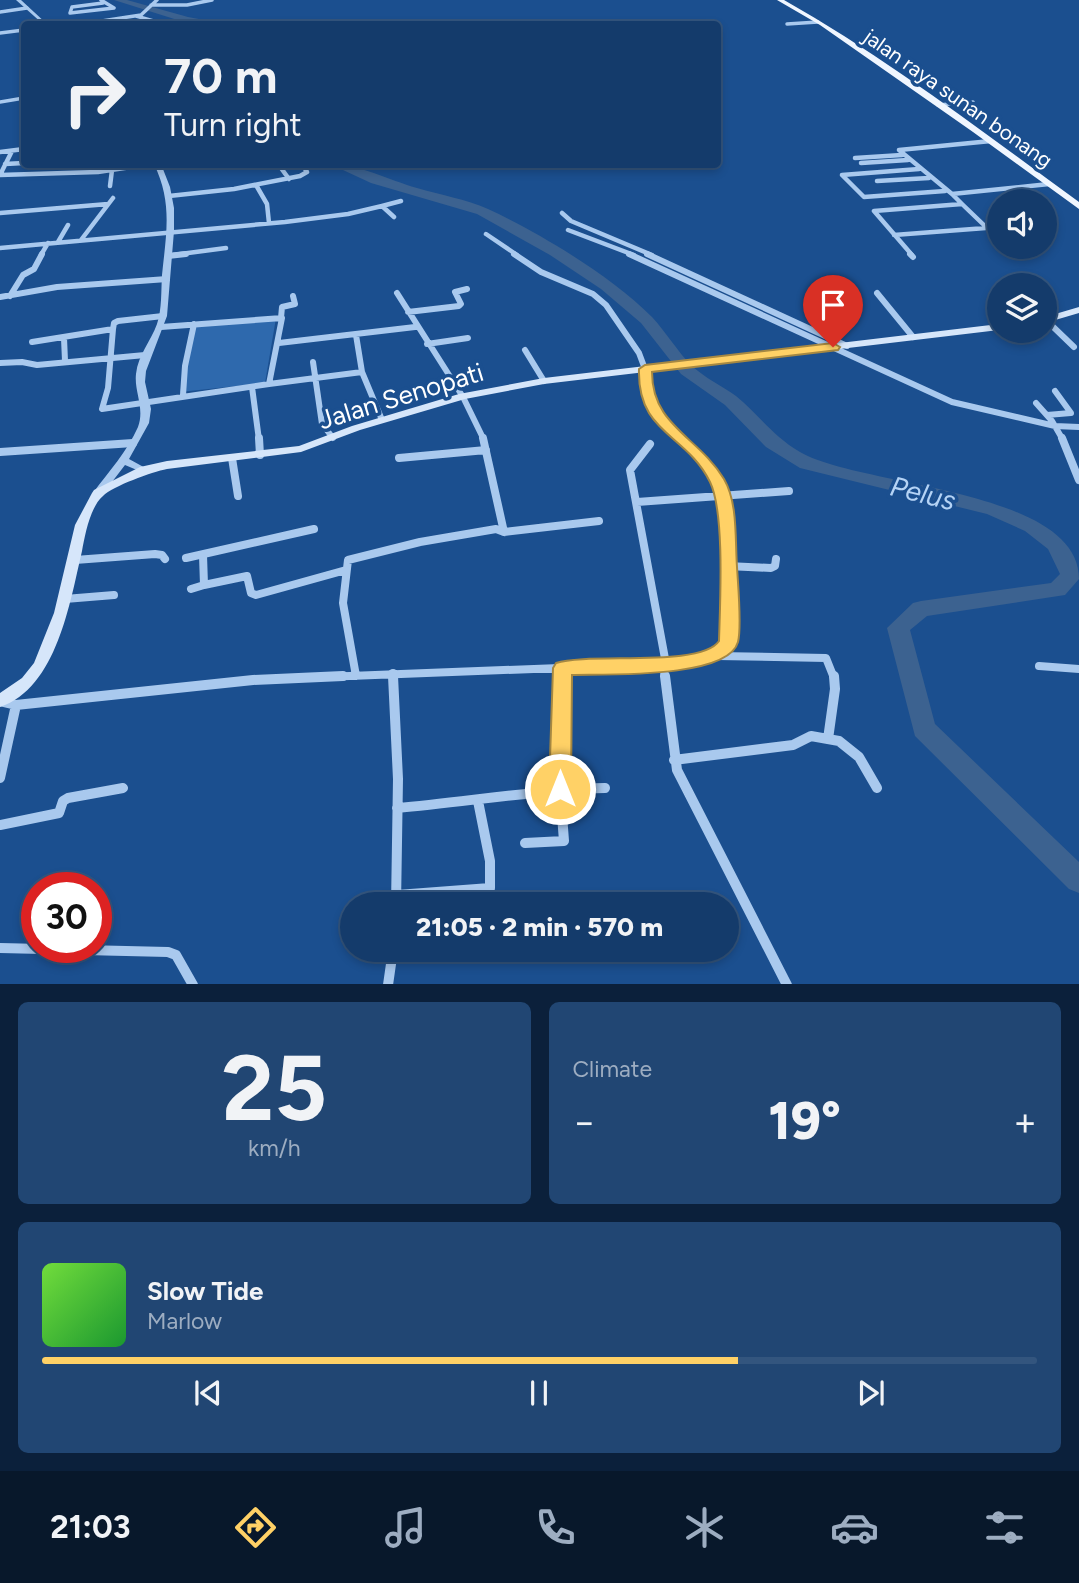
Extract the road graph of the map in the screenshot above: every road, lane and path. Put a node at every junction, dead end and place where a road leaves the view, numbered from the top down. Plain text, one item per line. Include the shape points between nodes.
1 (18, 0) edge
2 (212, 0) edge
3 (780, 0) edge
4 (102, 1) edge
5 (156, 4) edge
6 (27, 8) junction
7 (0, 12) edge
8 (110, 13) dead end
9 (141, 15) junction
10 (83, 18) dead end
11 (120, 19) junction
12 (42, 21) edge
13 (87, 21) edge
14 (108, 21) edge
15 (123, 21) edge
16 (160, 21) edge
17 (818, 22) junction
18 (787, 24) dead end
19 (21, 30) edge
20 (0, 33) edge
21 (21, 98) edge
22 (0, 102) edge
23 (973, 102) dead end
24 (938, 105) junction
25 (991, 141) junction
26 (21, 149) edge
27 (12, 150) junction
28 (0, 152) edge
29 (902, 155) junction
30 (855, 158) dead end
31 (908, 160) junction
32 (21, 163) edge
33 (860, 163) dead end
34 (5, 164) junction
35 (125, 168) edge
36 (159, 168) edge
37 (305, 168) edge
38 (281, 169) dead end
39 (919, 169) junction
40 (112, 170) junction
41 (0, 175) edge
42 (289, 178) junction
43 (929, 178) junction
44 (877, 181) dead end
45 (1049, 184) junction
46 (256, 185) junction
47 (110, 186) dead end
48 (945, 191) junction
49 (951, 194) junction
50 (169, 196) junction
51 (113, 198) dead end
52 (401, 201) dead end
53 (108, 204) junction
54 (962, 204) junction
55 (382, 206) junction
56 (1079, 206) edge
57 (0, 213) edge
58 (562, 213) dead end
59 (394, 217) dead end
60 (269, 223) junction
61 (68, 226) dead end
62 (987, 227) edge
63 (987, 228) edge
64 (568, 230) dead end
65 (172, 232) junction
66 (486, 234) dead end
67 (894, 235) junction
68 (81, 240) junction
69 (58, 242) junction
70 (48, 243) junction
71 (0, 248) edge
72 (226, 248) dead end
73 (168, 256) junction
74 (913, 257) dead end
75 (167, 279) junction
76 (467, 289) dead end
77 (397, 293) dead end
78 (877, 293) dead end
79 (10, 296) junction
80 (293, 296) dead end
81 (0, 297) edge
82 (1078, 311) edge
83 (408, 312) junction
84 (163, 316) junction
85 (1057, 317) edge
86 (281, 318) junction
87 (194, 324) junction
88 (161, 327) junction
89 (415, 327) junction
90 (987, 328) edge
91 (113, 329) junction
92 (1057, 331) edge
93 (356, 335) junction
94 (913, 337) junction
95 (64, 338) junction
96 (468, 338) dead end
97 (32, 342) dead end
98 (279, 343) junction
99 (427, 344) junction
100 (839, 347) junction
101 (1074, 347) dead end
102 (525, 350) dead end
103 (145, 355) junction
104 (109, 358) junction
105 (65, 361) junction
106 (313, 362) dead end
107 (0, 363) edge
108 (637, 370) junction
109 (362, 372) junction
110 (317, 380) junction
111 (544, 381) junction
112 (269, 384) junction
113 (252, 387) junction
114 (1055, 391) dead end
115 (183, 396) junction
116 (463, 396) junction
117 (143, 402) junction
118 (1036, 403) dead end
119 (382, 420) junction
120 (1051, 420) junction
121 (1079, 427) edge
122 (333, 438) junction
123 (133, 443) junction
124 (650, 444) dead end
125 (486, 450) junction
126 (0, 452) edge
127 (1075, 454) edge
128 (260, 455) junction
129 (232, 458) junction
130 (399, 458) dead end
131 (122, 460) junction
132 (144, 470) junction
133 (1079, 480) edge
134 (789, 492) dead end
135 (98, 493) junction
136 (238, 496) dead end
137 (724, 498) junction
138 (637, 502) junction
139 (599, 521) dead end
140 (314, 529) dead end
141 (504, 533) junction
142 (203, 555) junction
143 (186, 558) dead end
144 (165, 559) dead end
145 (776, 559) dead end
146 (75, 560) junction
147 (727, 566) junction
148 (346, 570) junction
149 (204, 585) junction
150 (191, 589) dead end
151 (114, 595) dead end
152 (65, 599) junction
153 (713, 656) junction
154 (665, 664) junction
155 (1039, 666) dead end
156 (567, 668) junction
157 (1079, 669) edge
158 (393, 673) junction
159 (356, 676) junction
160 (0, 701) edge
161 (16, 705) junction
162 (828, 739) junction
163 (674, 760) junction
164 (0, 778) edge
165 (123, 788) dead end
166 (606, 788) dead end
167 (877, 788) dead end
168 (560, 789) junction
169 (478, 801) junction
170 (397, 807) junction
171 (0, 825) edge
172 (525, 843) dead end
173 (397, 892) edge
174 (458, 892) edge
175 (0, 948) edge
176 (391, 962) edge
177 (191, 984) edge
178 (388, 984) edge
179 (786, 984) edge

1 - 6 street
2 - 5 street
3 - 17 main road, jalan raya sunan bonang
4 - 4 street via 114,8 70,13 72,7
5 - 9 street
6 - 7 street
6 - 12 street
8 - 11 street
9 - 11 street
9 - 16 street via 145,20
10 - 13 street
11 - 14 street
11 - 15 street
17 - 18 street
17 - 24 main road, jalan raya sunan bonang
19 - 20 street
21 - 22 street
23 - 24 street
24 - 25 main road, jalan raya sunan bonang
25 - 29 street via 906,148 899,150
25 - 45 main road, jalan raya sunan bonang
26 - 27 street
27 - 28 street
27 - 34 street
29 - 30 street
29 - 31 street
31 - 33 street
31 - 39 street
32 - 34 street
34 - 41 street
35 - 40 street
36 - 50 street
37 - 42 street via 305,174
38 - 42 street
39 - 43 street
39 - 48 street via 842,175 863,197
40 - 41 street
40 - 47 street
42 - 46 street
43 - 44 street
43 - 48 street
45 - 49 street
45 - 56 main road, jalan raya sunan bonang
46 - 50 street
46 - 60 street via 267,204
48 - 49 street
49 - 54 street
50 - 65 street
51 - 53 street
52 - 55 street
53 - 57 street
53 - 68 street
54 - 62 street
54 - 67 street via 874,211
55 - 59 street
55 - 60 street
58 - 100 street
60 - 65 street
61 - 69 street
63 - 67 street
64 - 100 street via 659,265
65 - 68 street
65 - 73 street
66 - 108 street via 541,272 599,299 627,335
67 - 74 street
68 - 69 street
69 - 70 street
70 - 71 street
70 - 79 street via 34,269 23,275
72 - 73 street
73 - 75 street
75 - 79 street via 57,287
75 - 84 street
76 - 83 street via 455,292 459,306
77 - 83 street
78 - 94 street
79 - 81 street
80 - 86 street via 295,304 282,307
82 - 85 main road
83 - 89 street
84 - 88 street
84 - 91 street via 114,322
86 - 87 street
86 - 98 street
87 - 88 street
87 - 115 street
88 - 103 street
89 - 93 street
89 - 99 street
90 - 94 main road, Jalan Senopati
91 - 95 street
91 - 104 street
92 - 101 street
93 - 98 street
93 - 109 street
94 - 100 main road, Jalan Senopati
95 - 97 street
95 - 105 street
96 - 99 street
98 - 112 street
99 - 116 street
100 - 108 main road, Jalan Senopati
100 - 120 street via 952,402
102 - 111 street
103 - 104 street
103 - 117 street via 140,375
104 - 105 street
104 - 117 street via 108,388 100,409
105 - 107 street
106 - 110 street
108 - 111 main road, Jalan Senopati
108 - 137 street via 656,416 702,457
109 - 110 street
109 - 119 street
110 - 112 street
110 - 122 street via 322,424
111 - 116 main road, Jalan Senopati
112 - 113 street
113 - 115 street
113 - 128 street
114 - 120 street via 1071,413
115 - 117 street
116 - 119 main road, Jalan Senopati
116 - 125 street
117 - 123 street via 144,421
118 - 120 street
119 - 122 main road, Jalan Senopati
120 - 121 street
120 - 127 street
122 - 128 main road, Jalan Senopati
123 - 126 street
123 - 131 street
124 - 138 street via 630,467
125 - 130 street
125 - 141 street
127 - 133 street
128 - 129 main road, Jalan Senopati
129 - 132 main road, Jalan Senopati
129 - 136 street
131 - 132 street
131 - 135 street
132 - 135 main road, Jalan Senopati
134 - 137 street
135 - 146 main road via 81,525
137 - 138 street
137 - 147 street
138 - 154 street
139 - 141 street
140 - 142 street
141 - 148 street via 485,530 420,541 349,559
142 - 143 street
142 - 149 street
144 - 146 street via 155,554
145 - 147 street via 771,568
146 - 152 main road
147 - 153 street via 728,642
148 - 149 street via 256,594 251,593 247,576
148 - 159 street via 344,622
149 - 150 street
151 - 152 street
152 - 160 main road via 38,670
153 - 154 street
153 - 162 street via 826,659 835,687
154 - 156 street
154 - 163 street
155 - 157 street
156 - 158 street
156 - 168 street
158 - 159 street
158 - 170 street
159 - 161 street via 210,683
160 - 161 street
161 - 164 street
162 - 163 street via 813,736 793,745
162 - 167 street via 845,742 857,753
163 - 179 street
165 - 171 street via 68,798 59,813
166 - 168 street
168 - 169 street
168 - 172 street via 564,841
169 - 170 street
169 - 174 street via 490,861 489,888
170 - 173 street
175 - 177 street via 168,953 176,955
176 - 178 street

